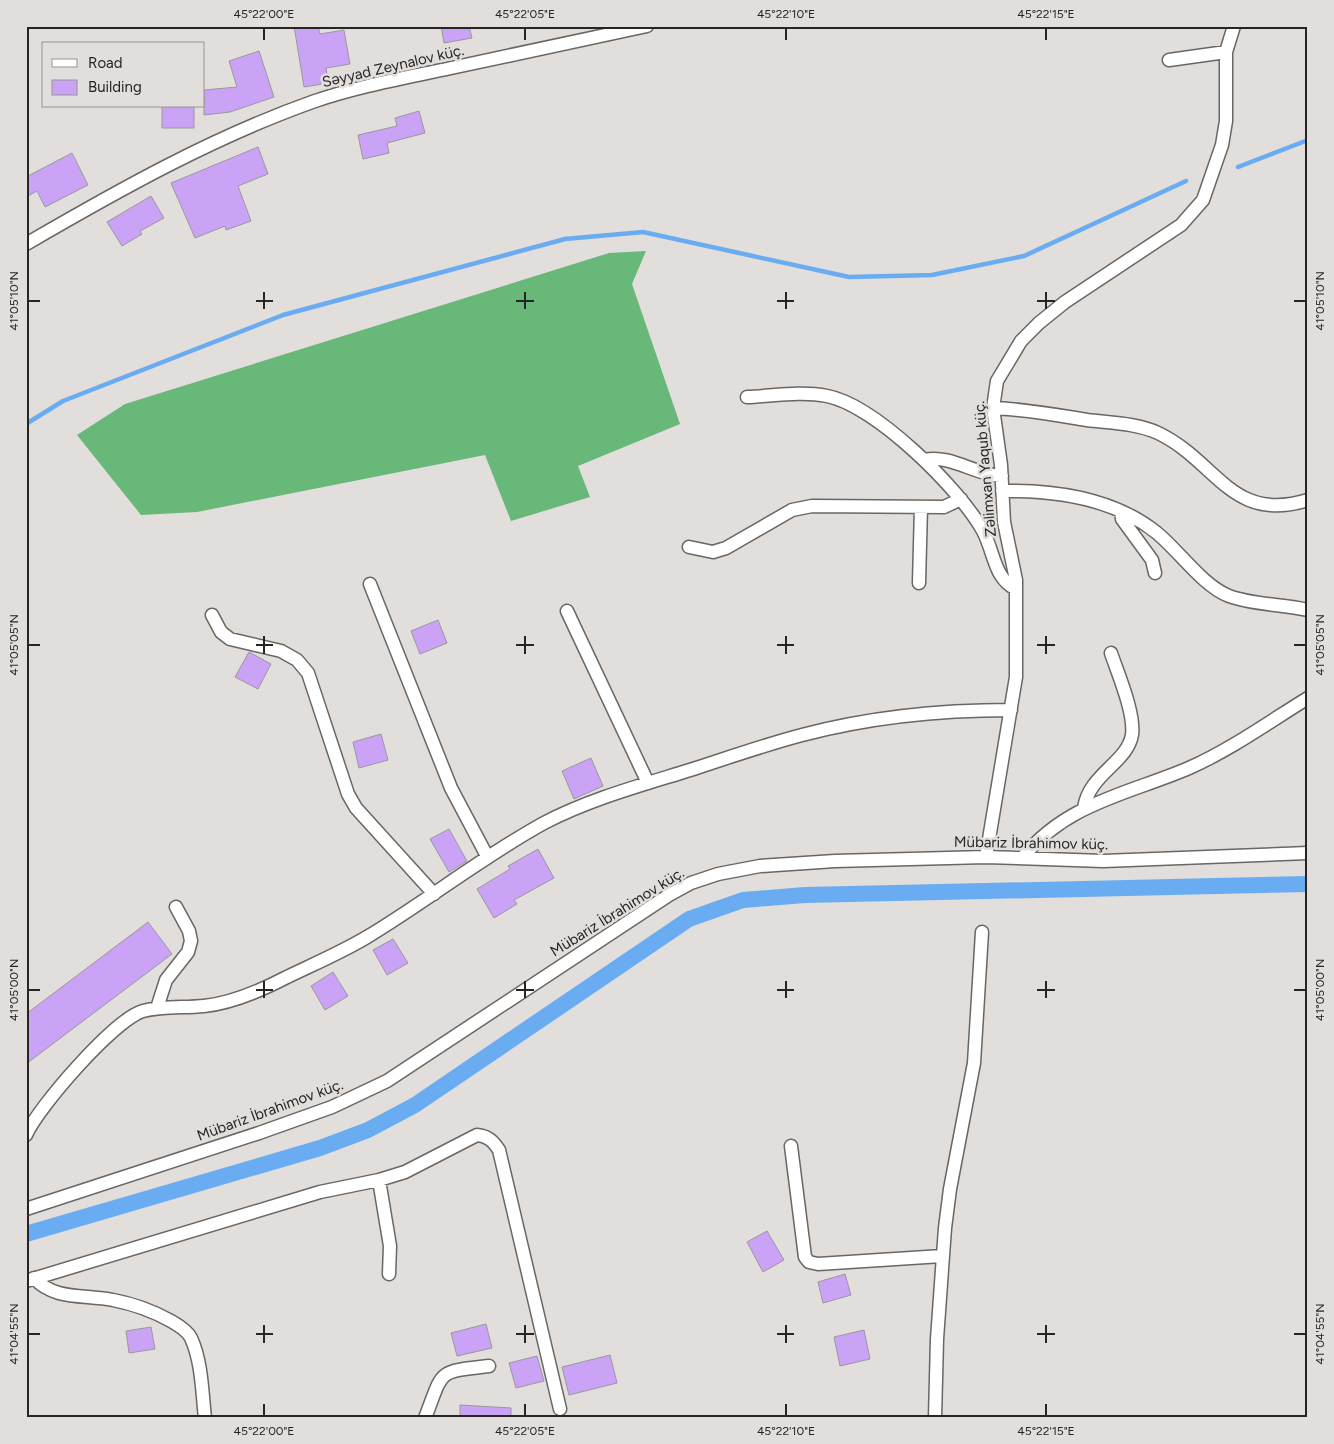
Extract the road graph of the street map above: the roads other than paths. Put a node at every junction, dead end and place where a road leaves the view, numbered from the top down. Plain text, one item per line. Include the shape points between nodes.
1 (647, 26) edge
2 (1234, 26) edge
3 (608, 30) edge
4 (1226, 52) junction
5 (1169, 60) dead end
6 (26, 244) edge
7 (747, 397) dead end
8 (993, 408) junction
9 (924, 460) junction
10 (1002, 476) junction
11 (1002, 491) junction
12 (961, 499) junction
13 (1308, 500) edge
14 (921, 507) junction
15 (1121, 512) junction
16 (689, 547) dead end
17 (1155, 573) dead end
18 (920, 583) dead end
19 (370, 584) dead end
20 (1016, 589) junction
21 (1308, 610) edge
22 (567, 611) dead end
23 (212, 615) dead end
24 (1111, 653) dead end
25 (1308, 698) edge
26 (1011, 710) junction
27 (648, 783) junction
28 (1084, 808) junction
29 (1308, 853) edge
30 (487, 856) junction
31 (986, 857) junction
32 (1023, 857) junction
33 (434, 894) junction
34 (176, 907) dead end
35 (982, 932) dead end
36 (157, 1008) junction
37 (26, 1135) edge
38 (791, 1146) dead end
39 (379, 1180) junction
40 (26, 1208) edge
41 (942, 1256) junction
42 (389, 1274) dead end
43 (30, 1279) edge
44 (489, 1366) dead end
45 (560, 1408) dead end
46 (205, 1418) edge
47 (425, 1418) edge
48 (935, 1418) edge

1 - 3 street, Səyyad Zeynalov küç.
2 - 4 street, Zəlimxan Yaqub küç.
3 - 6 street, Səyyad Zeynalov küç. via 371,85 316,101 192,153 128,185
4 - 5 street
4 - 8 street, Zəlimxan Yaqub küç. via 1226,120 1222,145 1203,200 1181,225 1064,302 1021,341 997,381
7 - 9 street via 806,394 843,400 867,414
8 - 10 street, Zəlimxan Yaqub küç.
8 - 13 street via 1035,411 1144,428 1178,445 1242,499 1273,506
9 - 10 street via 945,459 991,476
9 - 12 street
10 - 11 street, Zəlimxan Yaqub küç.
11 - 15 street via 1052,492 1089,500
11 - 20 street, Zəlimxan Yaqub küç.
12 - 14 street via 944,507
12 - 20 street via 984,532 1005,582
14 - 16 street via 812,506 792,510 726,548 713,552
14 - 18 street
15 - 17 street via 1122,519 1152,560
15 - 21 street via 1156,532 1214,587 1228,596
19 - 30 street via 452,788
20 - 26 street, Zəlimxan Yaqub küç. via 1016,677
22 - 27 street
23 - 33 street via 221,632 230,639 281,651 297,660 308,673 348,794 356,808
24 - 28 street via 1128,708 1132,735 1127,748 1091,786
25 - 28 street via 1190,767
26 - 27 street via 961,710 859,722 802,735
26 - 31 street, Zəlimxan Yaqub küç.
27 - 30 street via 547,822
28 - 32 street via 1036,841
29 - 32 street, Mübariz İbrahimov küç. via 1103,861
30 - 33 street
31 - 32 street, Mübariz İbrahimov küç.
31 - 40 street, Mübariz İbrahimov küç. via 835,861 760,866 718,874 669,895 386,1081 332,1107 260,1133
33 - 36 street via 365,938 270,986 206,1006
34 - 36 street via 191,941 188,952 166,980
35 - 41 street via 974,1063 950,1189
36 - 37 street via 139,1012 80,1064 47,1100
38 - 41 street via 805,1257 809,1262
39 - 42 street via 390,1246
39 - 43 street via 320,1192
39 - 45 street via 404,1172 477,1135 493,1141 499,1150
41 - 48 street
43 - 46 street via 62,1295 113,1300 151,1310 191,1336 198,1358
44 - 47 street via 447,1372 440,1378

